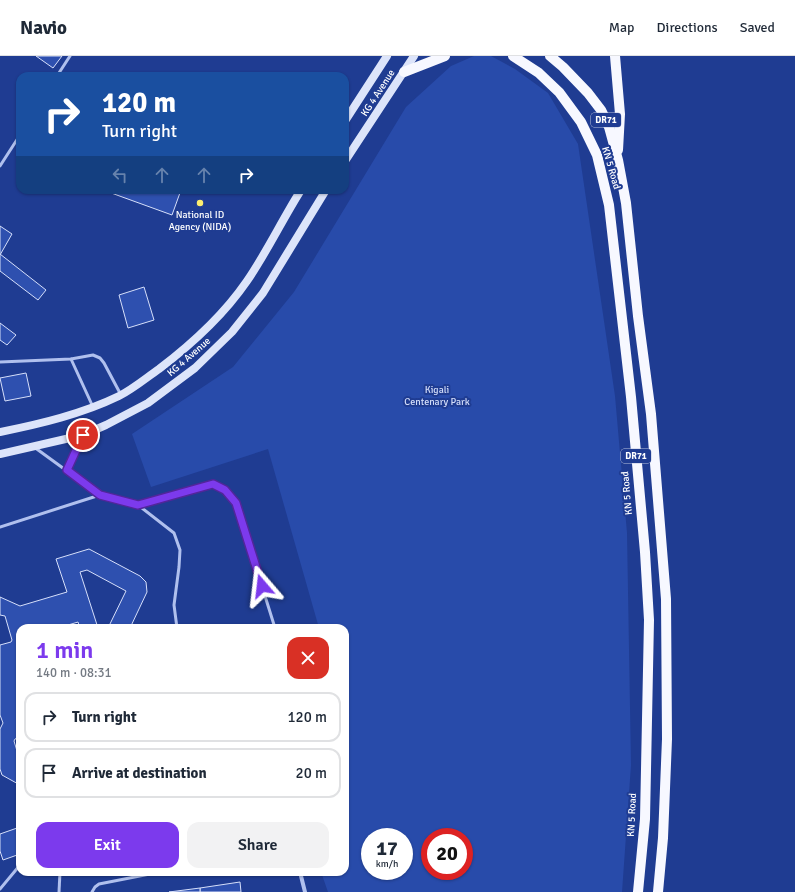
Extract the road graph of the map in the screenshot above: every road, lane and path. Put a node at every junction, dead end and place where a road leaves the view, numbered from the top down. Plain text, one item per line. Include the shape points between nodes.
1 (70, 56) edge
2 (387, 56) edge
3 (414, 56) edge
4 (445, 56) edge
5 (513, 56) edge
6 (550, 56) edge
7 (615, 56) edge
8 (60, 72) edge
9 (404, 72) junction
10 (349, 115) edge
11 (16, 141) edge
12 (349, 155) edge
13 (618, 160) junction
14 (0, 166) edge
15 (299, 194) edge
16 (324, 194) edge
17 (72, 359) junction
18 (0, 362) edge
19 (121, 395) junction
20 (93, 406) junction
21 (0, 432) edge
22 (83, 435) junction
23 (34, 447) junction
24 (0, 454) edge
25 (67, 470) junction
26 (100, 495) junction
27 (138, 505) junction
28 (0, 528) edge
29 (176, 624) edge
30 (274, 624) edge
31 (16, 870) edge
32 (60, 876) edge
33 (140, 876) edge
34 (301, 876) edge
35 (0, 889) edge
36 (59, 892) edge
37 (92, 892) edge
38 (305, 892) edge
39 (638, 892) edge
40 (658, 892) edge

1 - 8 lane
2 - 10 main road, KG 4 Avenue
3 - 9 main road, KG 4 Avenue
4 - 9 main road
5 - 39 main road, KN 5 Road / DR71 via 539,73 559,92 581,122 597,155 609,205 631,397 649,620 645,819
6 - 13 main road, KN 5 Road / DR71 via 588,93 601,110
7 - 13 main road via 620,114
9 - 12 main road, KG 4 Avenue
11 - 14 lane
13 - 40 main road, KN 5 Road / DR71 via 626,203 651,414 666,599 667,739
15 - 19 main road, KG 4 Avenue via 246,282 221,314 186,348
16 - 22 main road, KG 4 Avenue via 263,293 232,332 195,368 148,403
17 - 18 lane
17 - 19 lane via 93,355 100,358
17 - 20 lane
19 - 20 main road, KG 4 Avenue
20 - 21 main road, KG 4 Avenue via 62,418
22 - 23 main road, KG 4 Avenue
22 - 25 lane
23 - 24 main road, KG 4 Avenue
23 - 25 lane
25 - 26 lane
26 - 27 lane
26 - 28 lane
27 - 29 lane via 174,533 180,550 174,605
27 - 30 lane via 213,484 225,490 236,503
31 - 35 lane
32 - 36 lane
33 - 37 lane via 99,884
34 - 38 street

